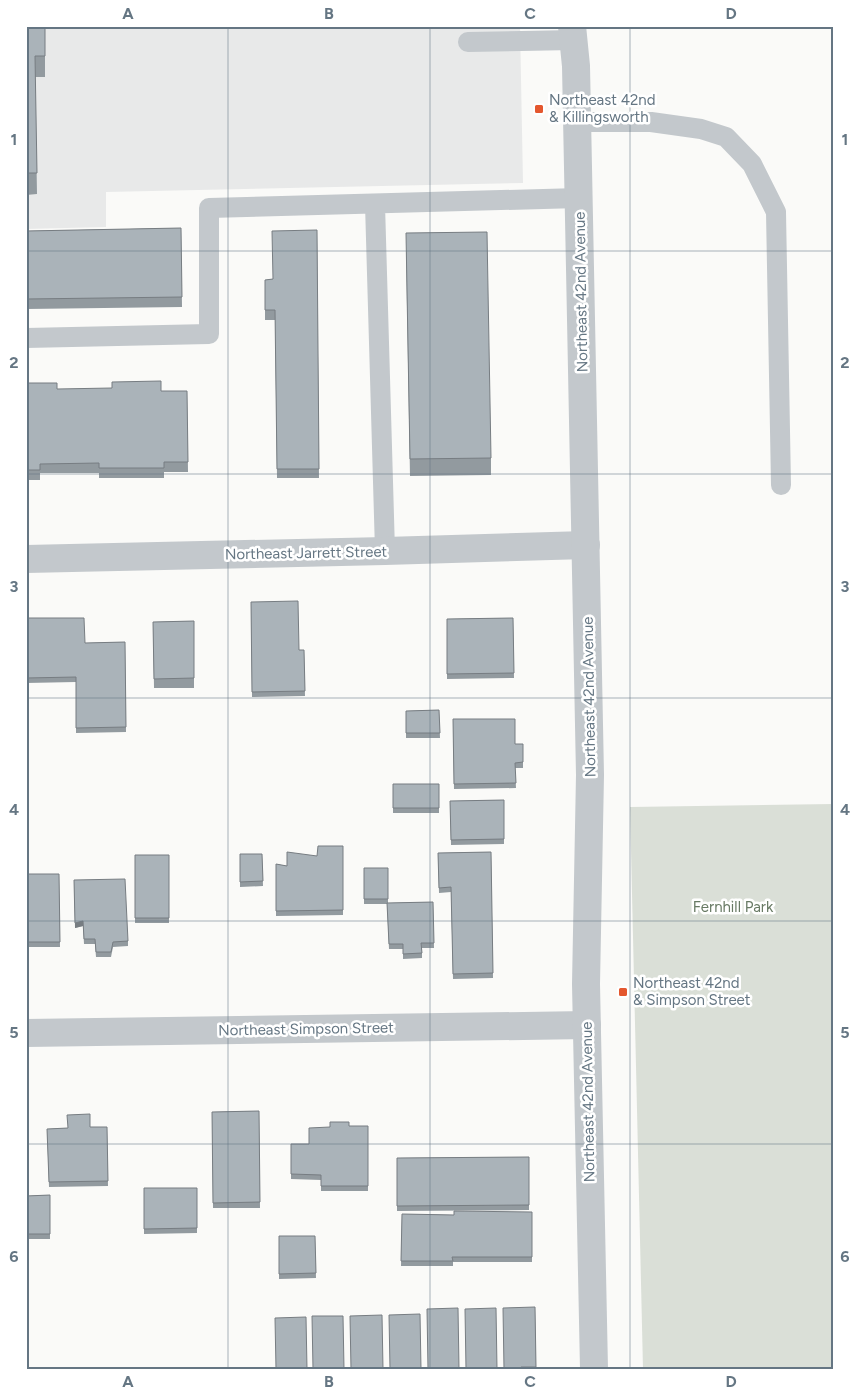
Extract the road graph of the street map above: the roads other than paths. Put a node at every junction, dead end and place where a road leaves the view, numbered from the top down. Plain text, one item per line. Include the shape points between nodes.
1 (572, 33) edge
2 (468, 42) dead end
3 (577, 122) junction
4 (579, 198) junction
5 (375, 204) junction
6 (26, 338) edge
7 (781, 485) dead end
8 (586, 545) junction
9 (385, 551) junction
10 (26, 558) edge
11 (587, 1025) junction
12 (26, 1033) edge
13 (594, 1369) edge

1 - 2 lane
1 - 3 street, Northeast 42nd Avenue
3 - 4 street, Northeast 42nd Avenue
3 - 7 lane via 651,122 701,129 726,137 752,164 776,212
4 - 5 lane
4 - 8 street, Northeast 42nd Avenue
5 - 6 lane via 209,208 210,334
5 - 9 lane
8 - 9 street, Northeast Jarrett Street
8 - 11 street, Northeast 42nd Avenue via 590,775
9 - 10 street, Northeast Jarrett Street
11 - 12 street, Northeast Simpson Street
11 - 13 street, Northeast 42nd Avenue

